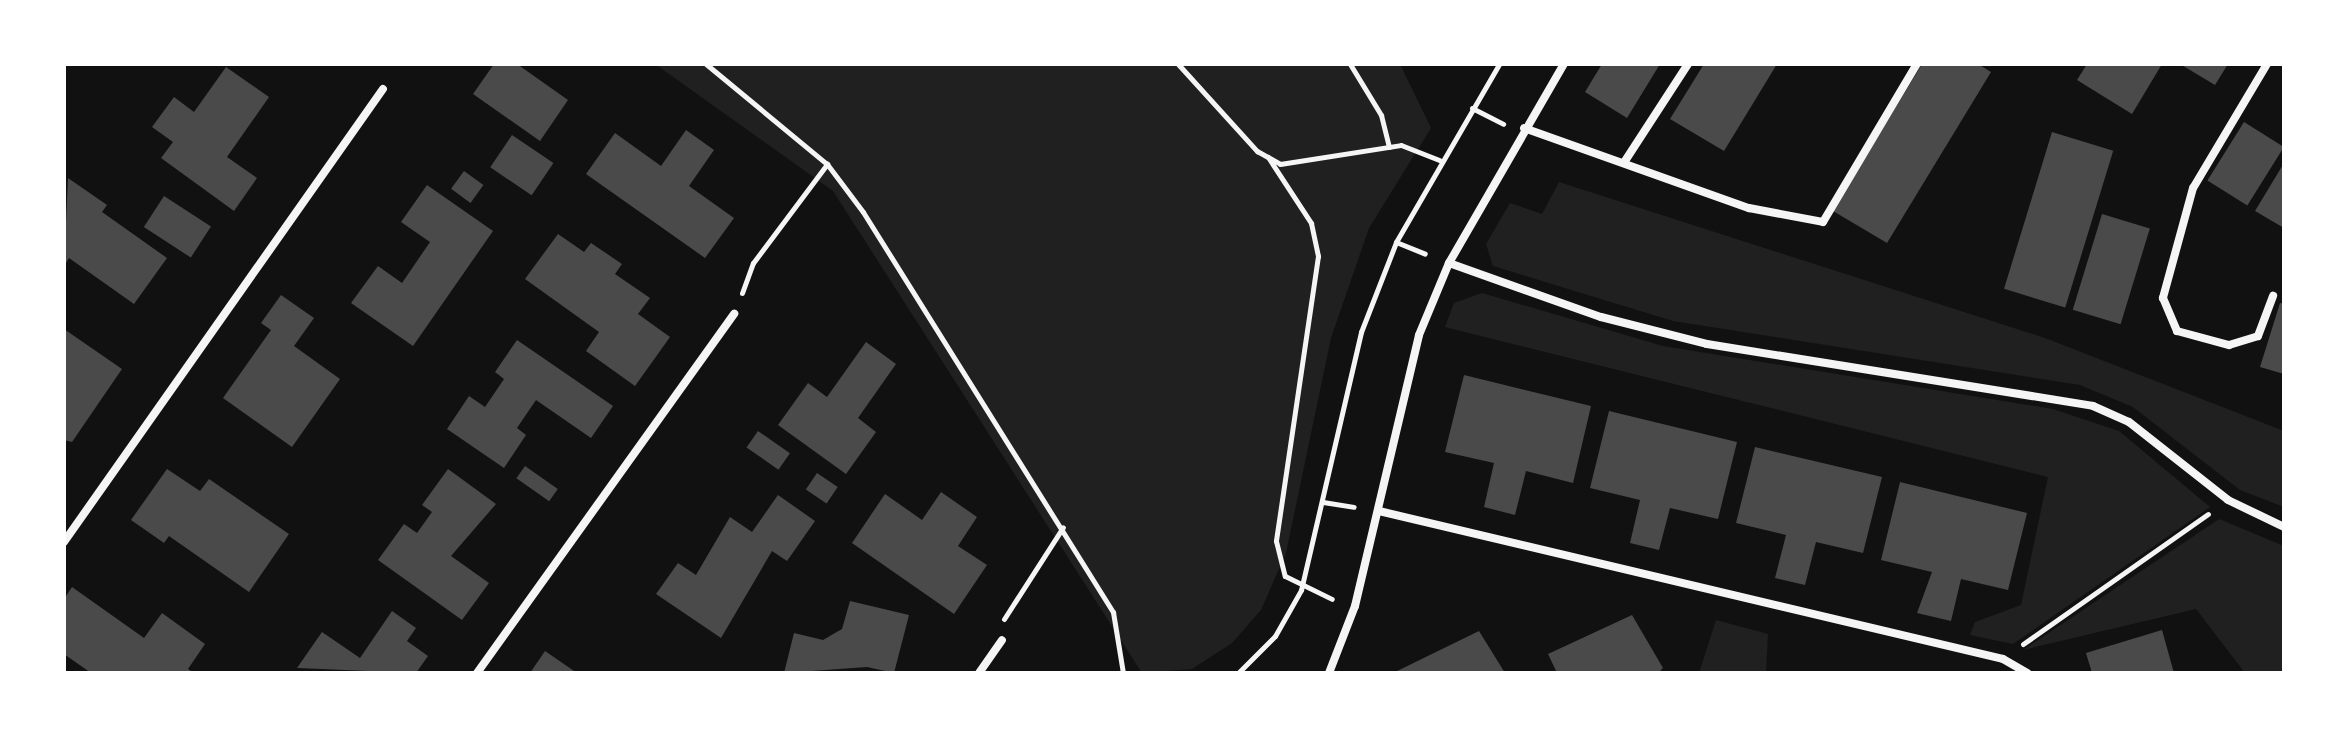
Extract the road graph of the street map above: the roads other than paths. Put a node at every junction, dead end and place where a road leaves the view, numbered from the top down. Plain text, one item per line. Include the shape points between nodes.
1 (1564, 64) edge
2 (1688, 64) edge
3 (1917, 64) edge
4 (2267, 64) edge
5 (383, 89) dead end
6 (1524, 128) junction
7 (1625, 161) junction
8 (1449, 263) junction
9 (2273, 296) dead end
10 (734, 314) road end
11 (1379, 511) junction
12 (2284, 527) edge
13 (64, 542) edge
14 (1002, 640) road end
15 (477, 673) edge
16 (979, 673) edge
17 (1329, 673) edge
18 (2027, 673) edge

1 - 6 street
2 - 7 street
3 - 7 street via 1823,222 1749,208
4 - 9 street via 2193,188 2163,298 2177,331 2229,345 2258,336
5 - 13 street
6 - 7 street
6 - 8 street
8 - 11 street via 1419,335
8 - 12 street via 1601,317 1707,344 2093,406 2129,422 2228,500
10 - 15 street
11 - 17 street
11 - 18 street via 2003,659
14 - 16 street

